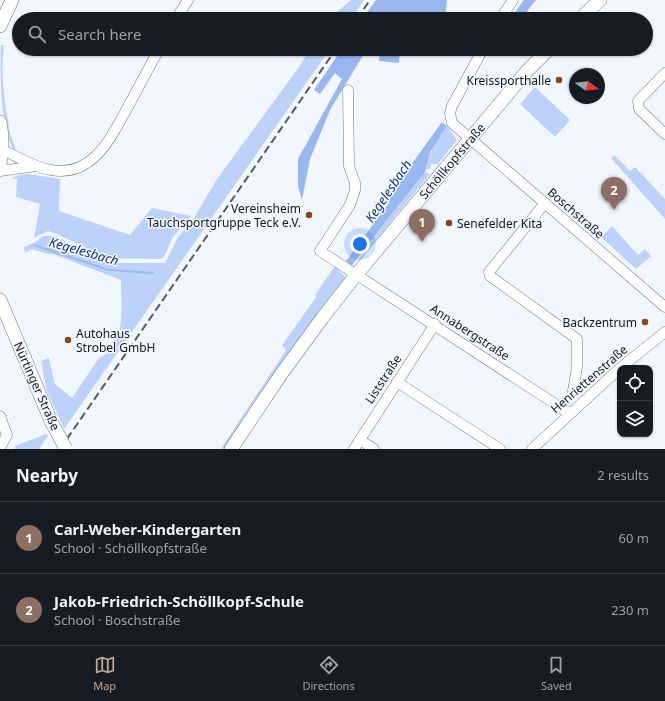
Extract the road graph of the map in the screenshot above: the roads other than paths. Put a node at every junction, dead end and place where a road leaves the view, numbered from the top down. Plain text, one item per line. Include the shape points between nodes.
1 (12, 0) edge
2 (188, 0) edge
3 (513, 0) edge
4 (600, 0) edge
5 (180, 12) edge
6 (505, 12) edge
7 (587, 12) edge
8 (0, 26) edge
9 (156, 56) edge
10 (479, 56) edge
11 (542, 56) edge
12 (665, 72) edge
13 (348, 90) dead end
14 (0, 122) edge
15 (665, 134) edge
16 (471, 139) junction
17 (1, 149) junction
18 (0, 166) edge
19 (36, 166) junction
20 (0, 171) edge
21 (545, 203) junction
22 (356, 275) junction
23 (0, 300) edge
24 (665, 307) edge
25 (435, 324) junction
26 (665, 332) edge
27 (397, 382) junction
28 (573, 391) dead end
29 (569, 413) junction
30 (0, 416) edge
31 (360, 440) junction
32 (0, 448) edge
33 (66, 449) edge
34 (232, 449) edge
35 (354, 449) edge
36 (374, 449) edge
37 (500, 449) edge
38 (532, 449) edge

1 - 8 main road
2 - 5 street
3 - 6 street
4 - 7 main road
9 - 19 street via 99,153 86,164 67,170 53,171
10 - 16 street, Boschstraße via 450,113 452,123
11 - 16 main road, Schöllkopfstraße
12 - 15 street via 638,101 639,109
13 - 22 street via 349,166 355,190 350,205 320,250
14 - 17 main road
16 - 21 street, Boschstraße
16 - 22 main road, Schöllkopfstraße
17 - 18 main road
17 - 19 street
19 - 20 street
21 - 24 street, Boschstraße
21 - 28 street via 489,272 490,276 577,339 577,367
22 - 25 street, Annabergstraße
22 - 34 main road, Schöllkopfstraße via 282,373
23 - 33 main road, Nürtinger Straße, bridge
25 - 27 street, Liststraße
25 - 29 street, Annabergstraße
26 - 29 street, Henriettenstraße
27 - 31 street, Liststraße
27 - 37 street
29 - 38 street, Henriettenstraße
30 - 32 street via 7,435
31 - 35 street, Liststraße
31 - 36 street

